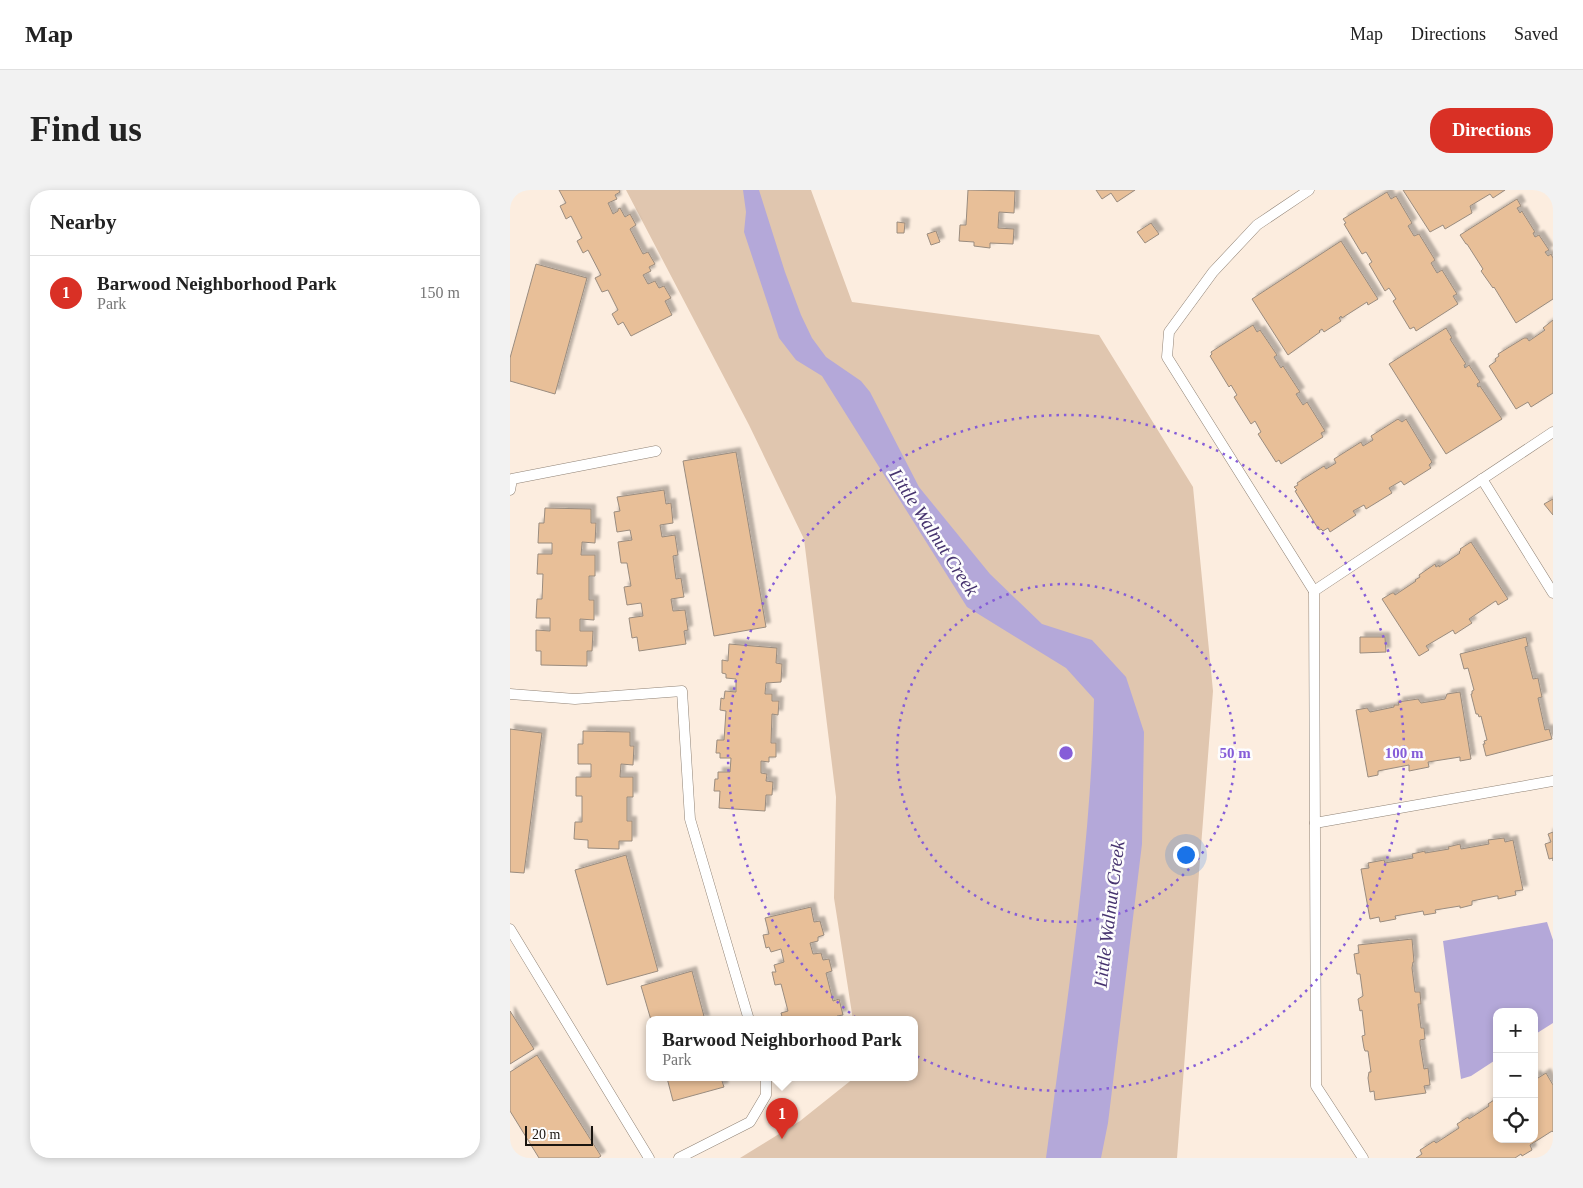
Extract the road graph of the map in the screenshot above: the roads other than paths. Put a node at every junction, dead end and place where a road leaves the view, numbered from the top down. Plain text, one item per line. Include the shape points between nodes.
1 (1309, 190) edge
2 (1553, 432) edge
3 (656, 451) dead end
4 (1482, 479) junction
5 (510, 490) edge
6 (1314, 591) junction
7 (1553, 593) edge
8 (510, 694) edge
9 (1553, 781) edge
10 (1315, 823) junction
11 (510, 929) edge
12 (748, 1016) edge
13 (766, 1081) edge
14 (649, 1158) edge
15 (679, 1158) edge
16 (1363, 1158) edge

1 - 6 lane via 1257,225 1213,272 1169,332 1167,357
2 - 4 lane
3 - 5 lane via 512,479
4 - 6 lane
4 - 7 lane
6 - 10 lane
8 - 12 lane via 576,699 682,691 690,820
9 - 10 lane
10 - 16 lane via 1316,1086
11 - 14 lane
13 - 15 lane via 766,1095 750,1122

